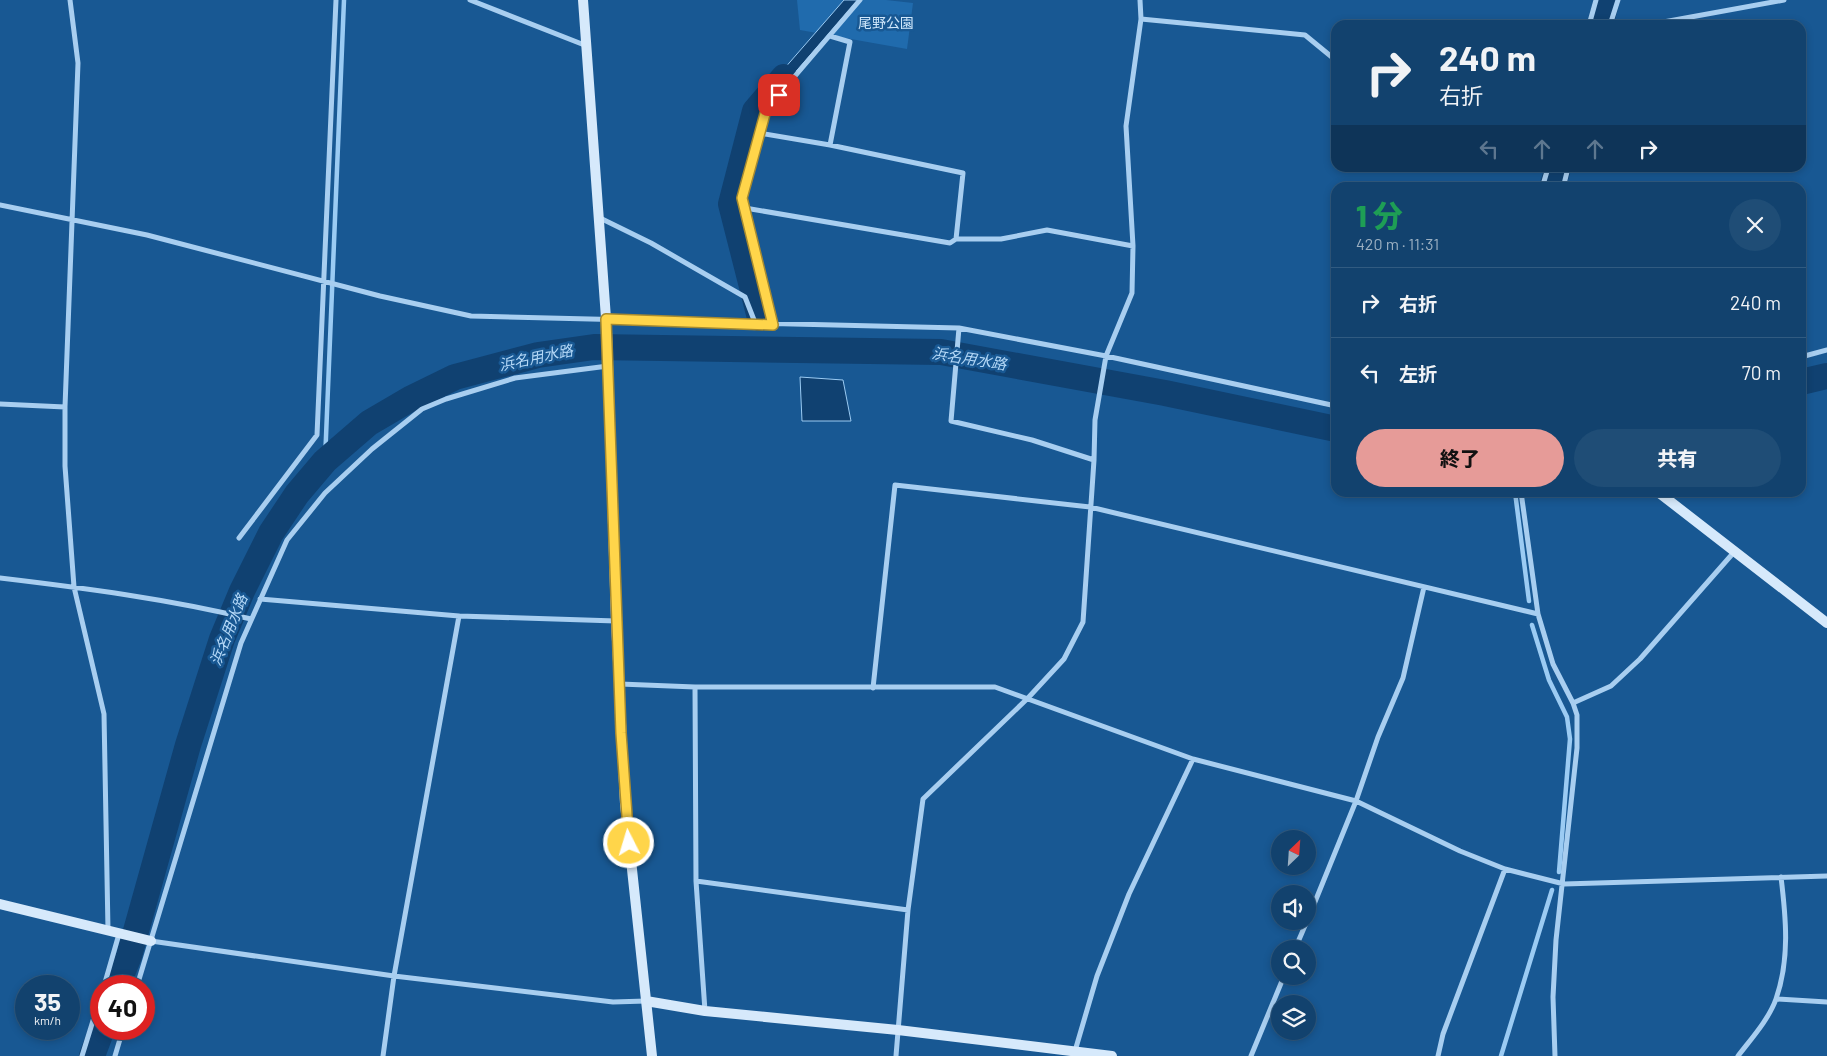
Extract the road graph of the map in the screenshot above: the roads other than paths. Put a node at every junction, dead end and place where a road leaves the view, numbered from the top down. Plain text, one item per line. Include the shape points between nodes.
1 (70, 0) edge
2 (336, 0) edge
3 (470, 0) edge
4 (583, 0) edge
5 (860, 0) edge
6 (1140, 0) edge
7 (1596, 0) edge
8 (1618, 0) edge
9 (1784, 0) edge
10 (1141, 19) junction
11 (1590, 20) edge
12 (1612, 20) edge
13 (1674, 20) edge
14 (830, 36) junction
15 (587, 46) junction
16 (1331, 56) edge
17 (759, 133) junction
18 (830, 145) junction
19 (0, 205) edge
20 (745, 208) junction
21 (600, 218) junction
22 (71, 220) junction
23 (956, 239) junction
24 (1133, 246) junction
25 (325, 281) junction
26 (606, 319) junction
27 (756, 325) junction
28 (773, 325) junction
29 (959, 328) junction
30 (1827, 350) edge
31 (1106, 356) junction
32 (1806, 356) edge
33 (608, 366) junction
34 (0, 404) edge
35 (1331, 405) edge
36 (65, 407) junction
37 (1094, 460) junction
38 (1522, 497) edge
39 (1665, 497) edge
40 (1090, 508) junction
41 (239, 538) dead end
42 (1735, 551) junction
43 (0, 578) edge
44 (74, 586) junction
45 (1424, 587) junction
46 (260, 599) junction
47 (1538, 614) junction
48 (459, 616) junction
49 (250, 619) junction
50 (616, 621) junction
51 (1827, 623) edge
52 (620, 684) junction
53 (695, 687) junction
54 (873, 688) junction
55 (1028, 698) junction
56 (1573, 703) junction
57 (1193, 759) junction
58 (1356, 801) junction
59 (1505, 869) junction
60 (1827, 876) edge
61 (1781, 877) junction
62 (696, 881) junction
63 (1564, 884) junction
64 (1316, 898) edge
65 (0, 904) edge
66 (908, 910) junction
67 (108, 930) junction
68 (121, 934) junction
69 (147, 940) junction
70 (108, 975) edge
71 (139, 975) edge
72 (394, 976) junction
73 (1280, 985) edge
74 (1776, 1000) junction
75 (646, 1001) junction
76 (1827, 1002) edge
77 (704, 1011) junction
78 (90, 1030) edge
79 (898, 1030) junction
80 (120, 1040) edge
81 (1075, 1051) junction
82 (82, 1056) edge
83 (115, 1056) edge
84 (383, 1056) edge
85 (652, 1056) edge
86 (896, 1056) edge
87 (1112, 1056) edge
88 (1251, 1056) edge
89 (1438, 1056) edge
90 (1555, 1056) edge
91 (1738, 1056) edge

1 - 22 street via 78,63
2 - 25 street
3 - 15 street
4 - 15 street
5 - 14 street
6 - 10 street
7 - 11 street
8 - 12 street
9 - 13 street
10 - 16 street via 1305,35
10 - 24 street via 1126,126
14 - 17 street via 766,110
14 - 18 street via 850,42
15 - 21 street
17 - 18 street
17 - 20 street via 742,198
18 - 23 street via 963,173
19 - 22 street
20 - 23 street via 950,243
20 - 28 street
21 - 26 street
21 - 27 street via 745,297
22 - 25 street via 147,235
22 - 36 street
23 - 24 street via 1001,239 1047,230
24 - 31 street via 1132,293
25 - 26 street via 471,316
25 - 41 street via 317,436
26 - 27 street
26 - 33 street
27 - 28 street
28 - 29 street
29 - 31 street
29 - 37 street via 951,422 1032,440
30 - 32 street
31 - 35 street
31 - 37 street via 1094,420
33 - 46 street via 515,378 446,399 422,410 372,449 325,493 287,540
33 - 50 street
34 - 36 street
36 - 44 street
37 - 40 street
38 - 47 street
39 - 42 street
40 - 45 street
40 - 54 street via 895,486
40 - 55 street via 1083,622 1064,659
42 - 51 street
42 - 56 street via 1611,686
43 - 44 street
44 - 49 street
44 - 67 street via 104,714
45 - 47 street
45 - 58 street via 1403,678
46 - 48 street
46 - 49 street
47 - 56 street via 1553,664
48 - 50 street
48 - 72 street
49 - 69 street
50 - 52 street
52 - 53 street
52 - 75 street via 625,804
53 - 54 street
53 - 62 street
54 - 55 street via 995,687
55 - 57 street
55 - 66 street via 923,799
56 - 63 street via 1577,715 1577,748
57 - 58 street
57 - 81 street via 1129,894 1097,976
58 - 59 street
58 - 64 street
59 - 63 street
59 - 89 street via 1443,1034
60 - 61 street
61 - 63 street
61 - 74 street via 1787,923
62 - 66 street
62 - 77 street
63 - 90 street via 1556,940 1553,997
65 - 67 street
66 - 79 street
67 - 68 street
68 - 69 street
68 - 70 street
69 - 71 street
69 - 72 street
72 - 75 street via 613,1002
72 - 84 street
73 - 88 street
74 - 76 street
74 - 91 street
75 - 77 street
75 - 85 street
77 - 79 street
78 - 82 street
79 - 81 street
79 - 86 street
80 - 83 street
81 - 87 street

